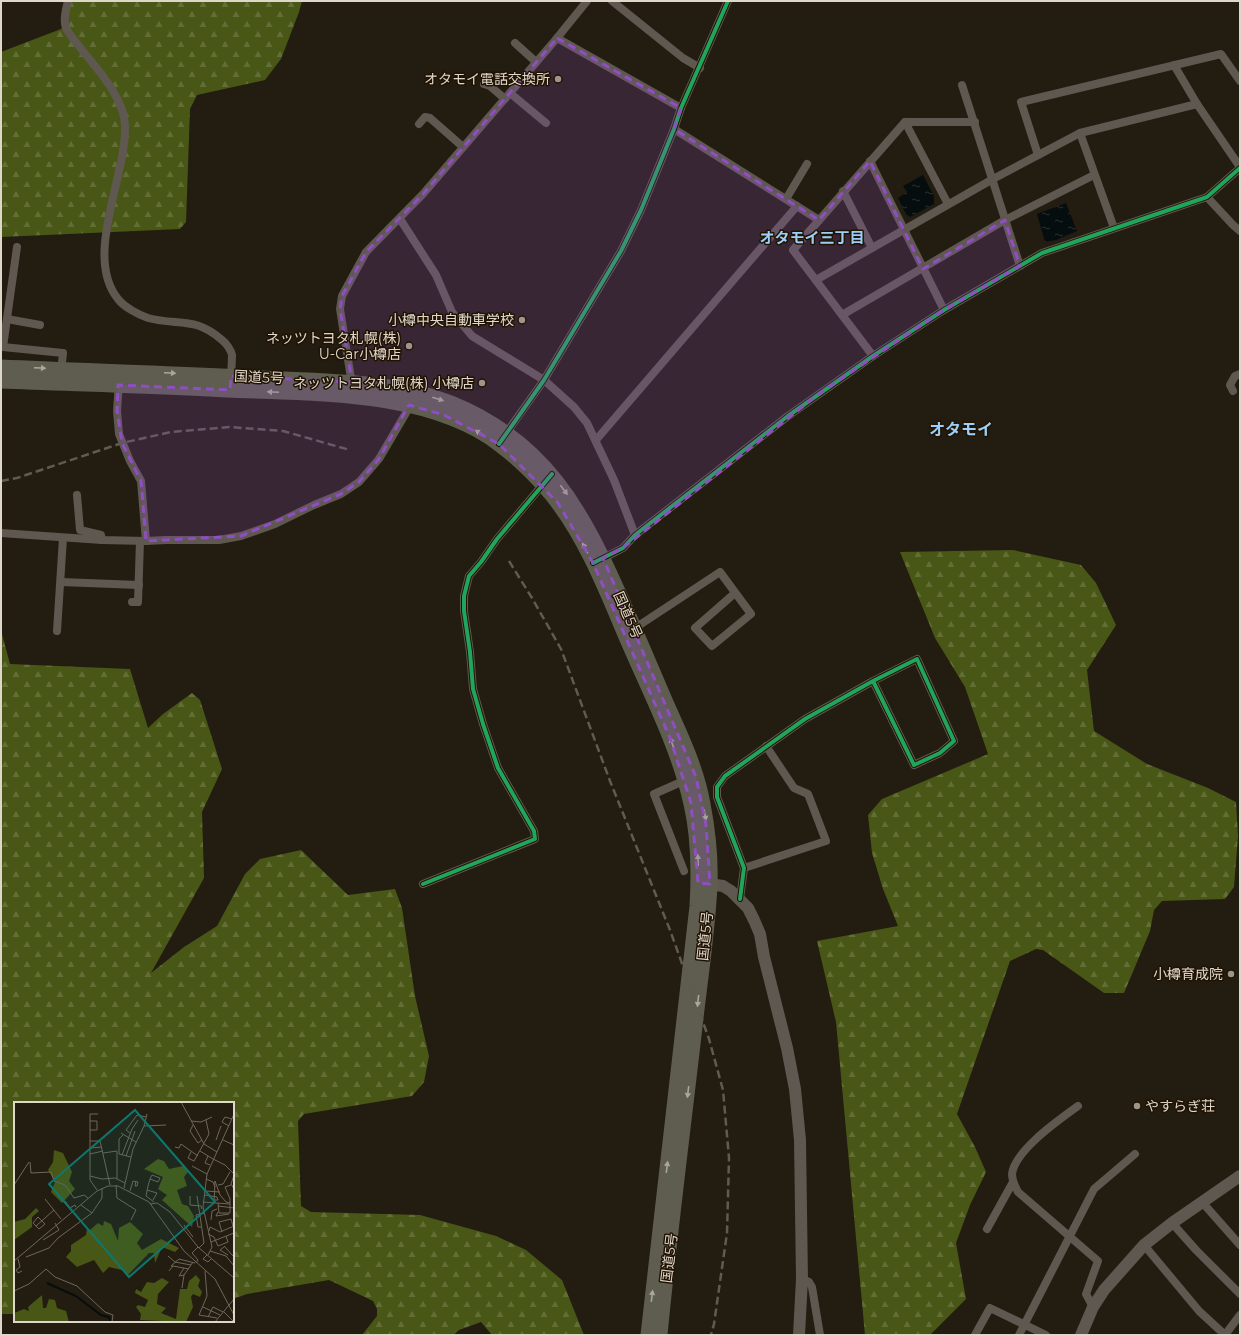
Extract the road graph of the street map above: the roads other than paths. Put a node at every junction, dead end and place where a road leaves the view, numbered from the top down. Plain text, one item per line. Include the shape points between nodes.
1 (68, 1) edge
2 (587, 1) edge
3 (612, 1) edge
4 (728, 1) edge
5 (557, 38) junction
6 (515, 43) dead end
7 (536, 62) junction
8 (1174, 65) junction
9 (700, 68) junction
10 (1240, 81) edge
11 (484, 84) dead end
12 (962, 85) dead end
13 (507, 96) junction
14 (1197, 104) junction
15 (681, 108) junction
16 (546, 122) dead end
17 (904, 122) junction
18 (975, 122) junction
19 (419, 124) dead end
20 (674, 129) junction
21 (1080, 133) junction
22 (463, 147) junction
23 (1038, 155) junction
24 (870, 161) junction
25 (807, 164) dead end
26 (1240, 168) edge
27 (1094, 175) junction
28 (993, 179) junction
29 (843, 191) junction
30 (1207, 197) junction
31 (786, 200) junction
32 (948, 204) junction
33 (797, 206) junction
34 (400, 219) junction
35 (819, 220) junction
36 (1005, 220) junction
37 (1114, 228) junction
38 (904, 230) junction
39 (1240, 231) edge
40 (17, 247) dead end
41 (872, 248) junction
42 (1020, 266) junction
43 (923, 269) junction
44 (816, 280) junction
45 (944, 310) junction
46 (842, 315) junction
47 (7, 319) junction
48 (40, 326) dead end
49 (873, 356) junction
50 (1, 367) edge
51 (1240, 374) edge
52 (60, 376) junction
53 (119, 378) junction
54 (544, 380) junction
55 (1, 381) edge
56 (231, 383) junction
57 (352, 389) junction
58 (1233, 391) dead end
59 (409, 405) junction
60 (503, 438) junction
61 (596, 440) junction
62 (548, 480) junction
63 (78, 495) dead end
64 (1, 533) edge
65 (636, 535) junction
66 (64, 538) junction
67 (102, 540) junction
68 (143, 541) junction
69 (598, 561) junction
70 (61, 582) junction
71 (139, 586) junction
72 (735, 592) junction
73 (132, 602) dead end
74 (57, 631) dead end
75 (629, 631) junction
76 (873, 681) junction
77 (766, 746) junction
78 (691, 778) junction
79 (744, 868) junction
80 (684, 871) dead end
81 (423, 884) dead end
82 (704, 884) junction
83 (740, 899) junction
84 (687, 1050) junction
85 (1078, 1106) dead end
86 (1135, 1154) dead end
87 (1240, 1176) edge
88 (1013, 1182) junction
89 (1202, 1202) junction
90 (1172, 1223) junction
91 (987, 1229) dead end
92 (1069, 1237) junction
93 (1144, 1245) junction
94 (1240, 1245) edge
95 (802, 1279) junction
96 (1240, 1294) edge
97 (1093, 1307) junction
98 (1240, 1315) edge
99 (1024, 1324) junction
100 (648, 1335) edge
101 (660, 1335) edge
102 (799, 1335) edge
103 (820, 1335) edge
104 (975, 1335) edge
105 (1018, 1335) edge
106 (1046, 1335) edge
107 (1082, 1335) edge
108 (1225, 1335) edge

1 - 56 street via 65,13 66,27 110,85 125,123 124,153 106,232 104,257 110,287 118,300 148,318 197,324 212,331 225,342 232,353
2 - 5 street
3 - 9 street via 683,58
4 - 9 street
5 - 7 street
5 - 15 street
6 - 7 street
7 - 13 street
8 - 10 street via 1221,54
8 - 14 street
8 - 23 street via 1021,102
9 - 15 street
11 - 13 street
12 - 18 street
13 - 16 street
13 - 22 street
14 - 21 street
14 - 26 street
15 - 20 street
17 - 18 street
17 - 24 street
17 - 32 street
18 - 28 street
19 - 22 street via 425,118 430,118
20 - 31 street
20 - 54 street via 641,210 621,251
21 - 23 street
21 - 27 street
22 - 34 street
23 - 28 street
24 - 29 street
24 - 38 street
25 - 31 street
26 - 30 street
27 - 36 street
27 - 37 street
28 - 32 street
28 - 36 street
29 - 35 street
29 - 41 street
30 - 37 street
30 - 39 street
31 - 33 street
32 - 38 street
33 - 35 street
33 - 61 street
34 - 54 street via 436,275 452,312 472,336
34 - 57 street via 366,252 342,296 340,309
35 - 44 street via 793,250
36 - 42 street
36 - 43 street
37 - 42 street via 1042,253
38 - 41 street
38 - 43 street
40 - 47 street
41 - 44 street
42 - 45 street
43 - 45 street
43 - 46 street
44 - 46 street
45 - 49 street
46 - 49 street
47 - 48 street
47 - 52 street via 3,347 63,353
49 - 65 street via 788,416
50 -> 52 highway, 国道5号
51 - 58 street via 1235,376 1230,385
52 - 53 highway, 国道5号
52 - 55 highway, 国道5号
53 - 56 highway, 国道5号
53 - 68 street via 116,411 119,434 141,481
54 - 60 street
54 - 61 street via 587,423
56 - 57 highway, 国道5号
57 - 59 highway, 国道5号
57 -> 60 highway, 国道5号 via 413,391 448,402 480,416
60 -> 59 highway, 国道5号 via 444,415
59 - 68 street via 379,459 359,482 341,494 275,524 241,536 218,540
60 - 62 highway, 国道5号
61 - 65 street
62 - 69 highway, 国道5号 via 581,515
62 - 81 street via 469,576 464,596 473,690 498,768 534,831 535,839
63 - 67 street via 80,530 101,535
64 - 66 street
65 - 69 street via 623,548
66 - 67 street
66 - 70 street
67 - 68 street
68 - 71 street
69 - 75 highway, 国道5号
70 - 71 street
70 - 74 street
71 - 73 street via 138,602
72 - 72 street via 751,614 712,646 695,628
72 - 75 street via 720,572
75 - 78 highway, 国道5号 via 680,734
76 - 76 street via 914,765 940,753 954,741 917,658
76 - 77 street via 805,719
77 - 79 street via 725,776 717,787 717,797
77 - 79 street via 794,788 808,794 826,841
78 - 80 street via 654,794
78 - 82 highway, 国道5号 via 702,799 706,825
79 - 83 street
82 - 83 street via 723,886
82 - 84 highway, 国道5号
83 - 95 street via 748,908 760,934 795,1089 800,1140
100 -> 84 highway, 国道5号
84 -> 101 highway, 国道5号
85 - 88 street via 1040,1136 1025,1152 1016,1163 1012,1174
86 - 92 street via 1094,1188
87 - 89 street
88 - 91 street
88 - 92 street via 1018,1192
89 - 90 street
89 - 94 street
90 - 93 street
90 - 96 street
92 - 97 street via 1098,1261 1086,1294
92 - 99 street
93 - 97 street via 1104,1290
93 - 108 street via 1199,1311
95 - 102 street
95 - 103 street via 809,1282 812,1287
97 - 107 street
98 - 108 street
99 - 104 street via 990,1308
99 - 105 street
99 - 106 street

